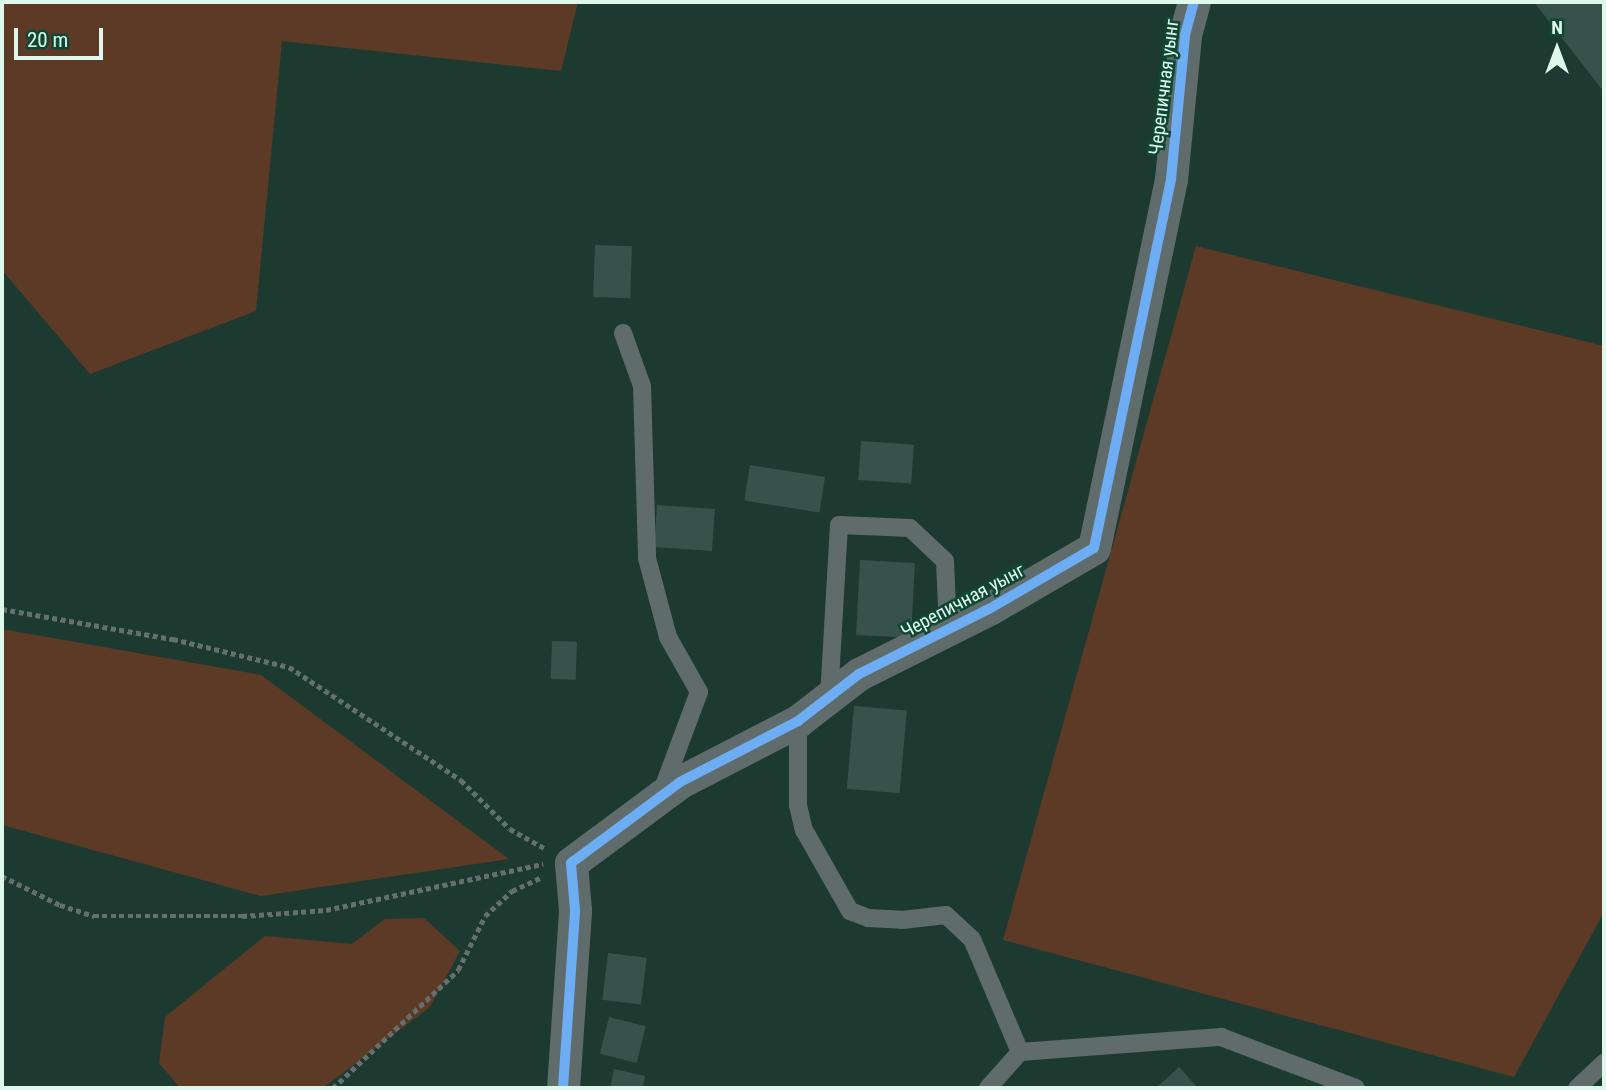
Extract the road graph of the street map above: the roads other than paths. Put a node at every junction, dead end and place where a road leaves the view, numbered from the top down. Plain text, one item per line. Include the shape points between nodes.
1 (1194, 2) edge
2 (622, 333) dead end
3 (948, 630) junction
4 (829, 698) junction
5 (798, 722) junction
6 (660, 797) junction
7 (1020, 1052) junction
8 (1604, 1063) edge
9 (1324, 1085) edge
10 (563, 1088) edge
11 (988, 1088) edge
12 (1356, 1088) edge
13 (1577, 1088) edge

1 - 3 street, Черепичная уынг via 1185,35 1171,179 1094,548
2 - 6 lane via 642,386 647,558 668,637 699,692
3 - 4 street, Черепичная уынг via 859,674
3 - 4 lane via 945,561 910,528 839,525
4 - 5 street, Черепичная уынг
5 - 6 street, Черепичная уынг via 680,782
5 - 7 lane via 798,805 804,830 850,911 868,918 902,920 946,915 972,939
6 - 10 street, Черепичная уынг via 571,863 575,910
7 - 9 lane via 1221,1037
7 - 11 lane
8 - 13 lane
9 - 12 lane

